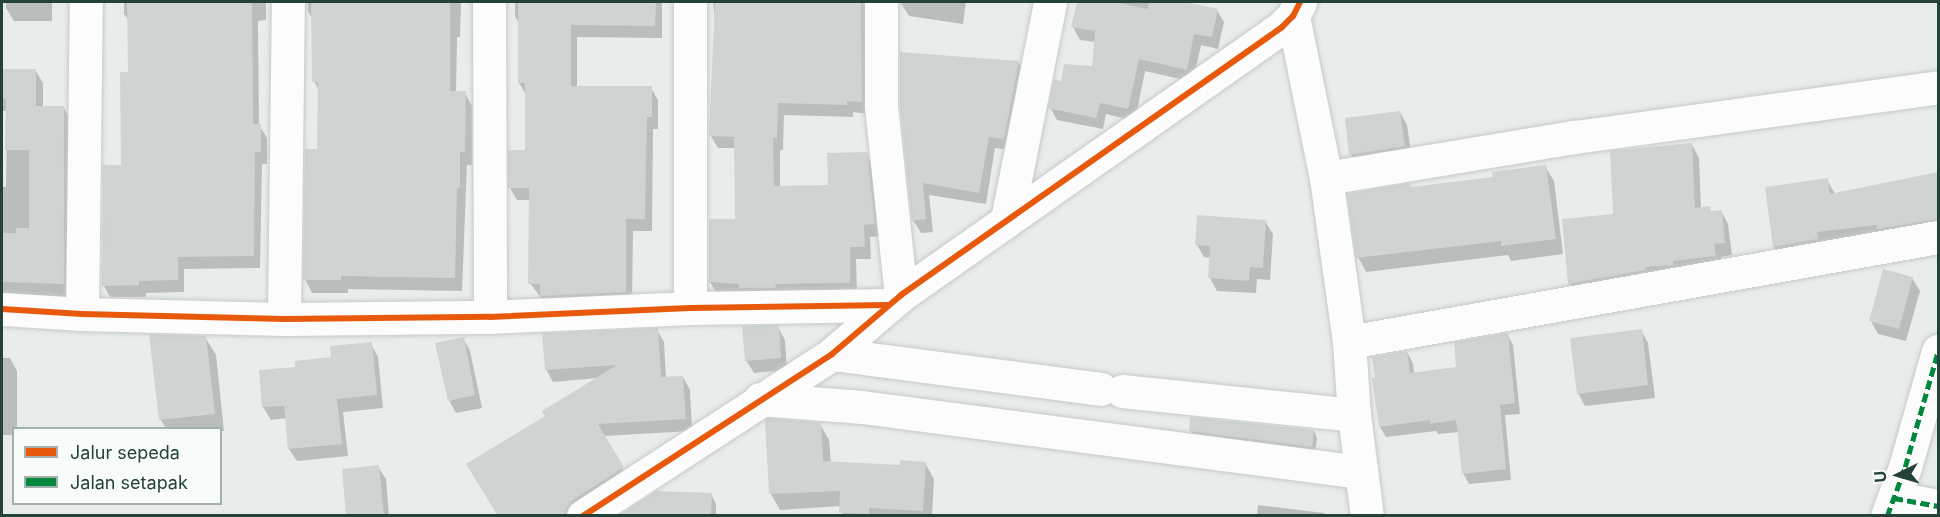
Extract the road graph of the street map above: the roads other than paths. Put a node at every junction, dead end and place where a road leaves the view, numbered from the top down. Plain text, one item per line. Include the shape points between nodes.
1 (86, 2) edge
2 (288, 2) edge
3 (489, 2) edge
4 (690, 2) edge
5 (881, 2) edge
6 (1050, 2) edge
7 (1297, 9) edge
8 (1938, 87) edge
9 (1326, 178) junction
10 (1008, 220) junction
11 (1938, 237) edge
12 (894, 300) junction
13 (690, 308) junction
14 (2, 309) edge
15 (82, 314) junction
16 (490, 317) junction
17 (284, 319) junction
18 (1349, 342) junction
19 (1938, 351) edge
20 (832, 354) junction
21 (760, 399) junction
22 (1354, 415) junction
23 (1361, 472) junction
24 (1938, 506) edge
25 (1890, 507) edge
26 (583, 516) edge
27 (1367, 516) edge

1 - 15 street
2 - 17 street
3 - 16 street
4 - 13 street
5 - 12 street via 881,106
6 - 10 street
7 - 9 street
7 - 10 street via 1282,27
8 - 9 street via 1575,137
9 - 18 street
10 - 12 street
11 - 18 street
12 - 13 street
12 - 20 street
13 - 16 street
14 - 15 street
15 - 17 street
16 - 17 street
18 - 22 street
19 - 25 street
20 - 21 street
20 - 22 street via 1111,390
21 - 23 street via 862,407
21 - 26 street
22 - 23 street
23 - 27 street
24 - 25 street

